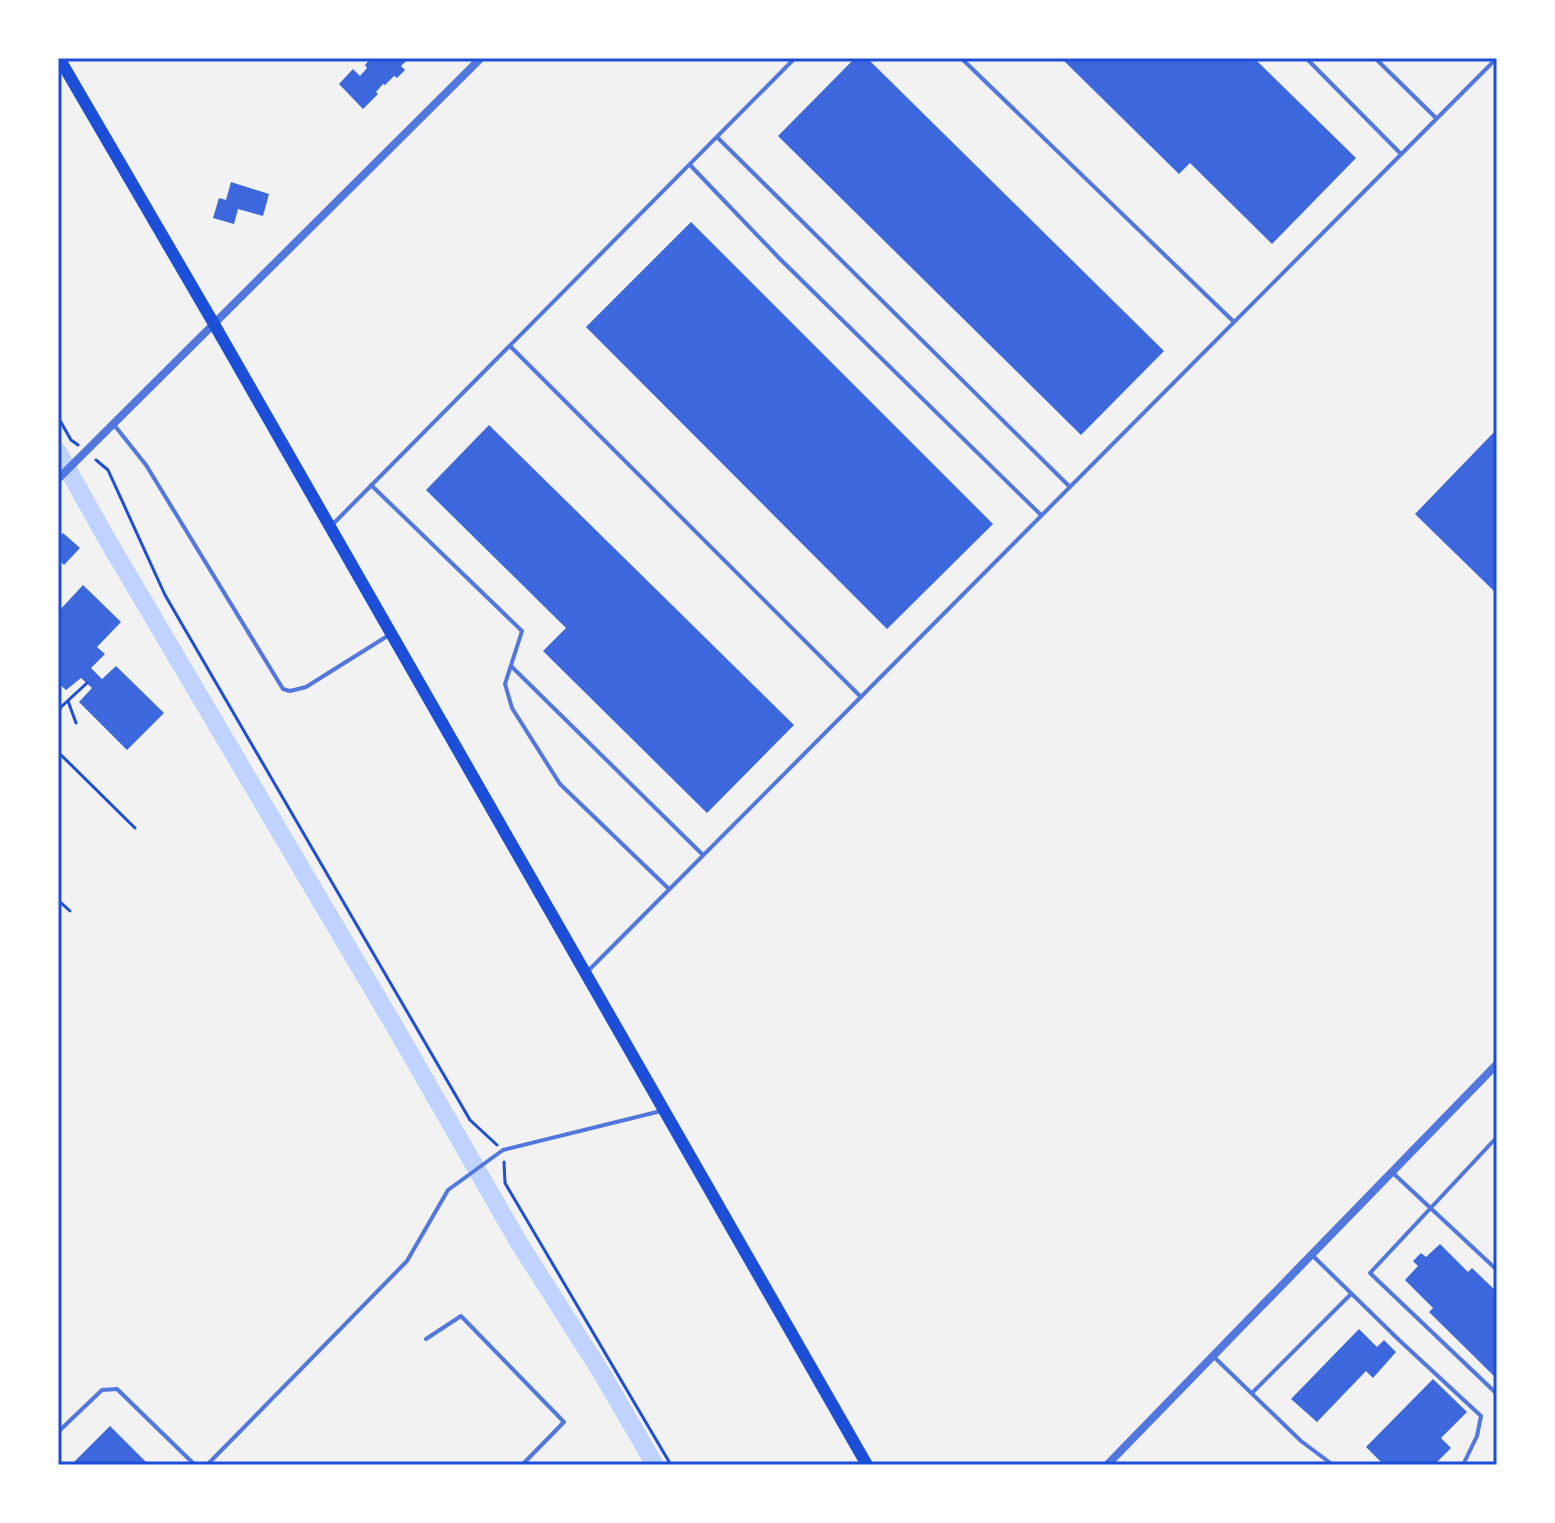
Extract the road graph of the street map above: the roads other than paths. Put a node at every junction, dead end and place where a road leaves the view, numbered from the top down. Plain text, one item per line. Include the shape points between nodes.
1 (59, 58) edge
2 (481, 58) edge
3 (795, 58) edge
4 (961, 58) edge
5 (1306, 58) edge
6 (1375, 58) edge
7 (1497, 58) edge
8 (1436, 118) junction
9 (717, 137) junction
10 (1401, 154) junction
11 (690, 165) junction
12 (1234, 322) junction
13 (214, 324) junction
14 (510, 346) junction
15 (113, 424) junction
16 (59, 478) edge
17 (371, 485) junction
18 (1070, 487) junction
19 (1041, 515) junction
20 (330, 527) junction
21 (391, 634) junction
22 (510, 666) junction
23 (861, 697) junction
24 (703, 855) junction
25 (669, 889) junction
26 (586, 973) junction
27 (1497, 1064) edge
28 (664, 1110) junction
29 (1497, 1137) edge
30 (1392, 1172) junction
31 (1430, 1208) junction
32 (1311, 1254) junction
33 (1497, 1270) edge
34 (1351, 1294) junction
35 (426, 1339) dead end
36 (1213, 1355) junction
37 (1252, 1393) junction
38 (1497, 1394) edge
39 (58, 1432) edge
40 (195, 1465) edge
41 (207, 1465) edge
42 (522, 1465) edge
43 (867, 1465) edge
44 (1107, 1465) edge
45 (1333, 1465) edge
46 (1463, 1465) edge

1 - 13 main road
2 - 13 street
3 - 9 lane
4 - 12 lane
5 - 10 lane
6 - 8 lane
7 - 8 lane
8 - 10 lane
9 - 11 lane
9 - 18 lane
10 - 12 lane
11 - 14 lane
11 - 19 lane
12 - 18 lane
13 - 15 street
13 - 20 main road
14 - 17 lane
14 - 23 lane
15 - 16 street
15 - 21 lane via 146,465 283,689 306,687
17 - 20 lane
17 - 22 lane via 522,631
18 - 19 lane
19 - 23 lane
20 - 21 main road
21 - 26 main road
22 - 24 lane
22 - 25 lane via 505,684 512,708 560,784
23 - 24 lane
24 - 25 lane
25 - 26 lane
26 - 28 main road
27 - 30 street
28 - 41 lane via 503,1150 448,1190 407,1261
28 - 43 main road
29 - 31 lane
30 - 31 lane
30 - 32 street
31 - 33 lane
31 - 38 lane via 1370,1273
32 - 34 lane
32 - 36 street
34 - 37 lane
34 - 46 lane via 1481,1416
35 - 42 lane via 461,1316 564,1422
36 - 37 lane
36 - 44 street
37 - 45 lane
39 - 40 lane via 102,1390 117,1389

